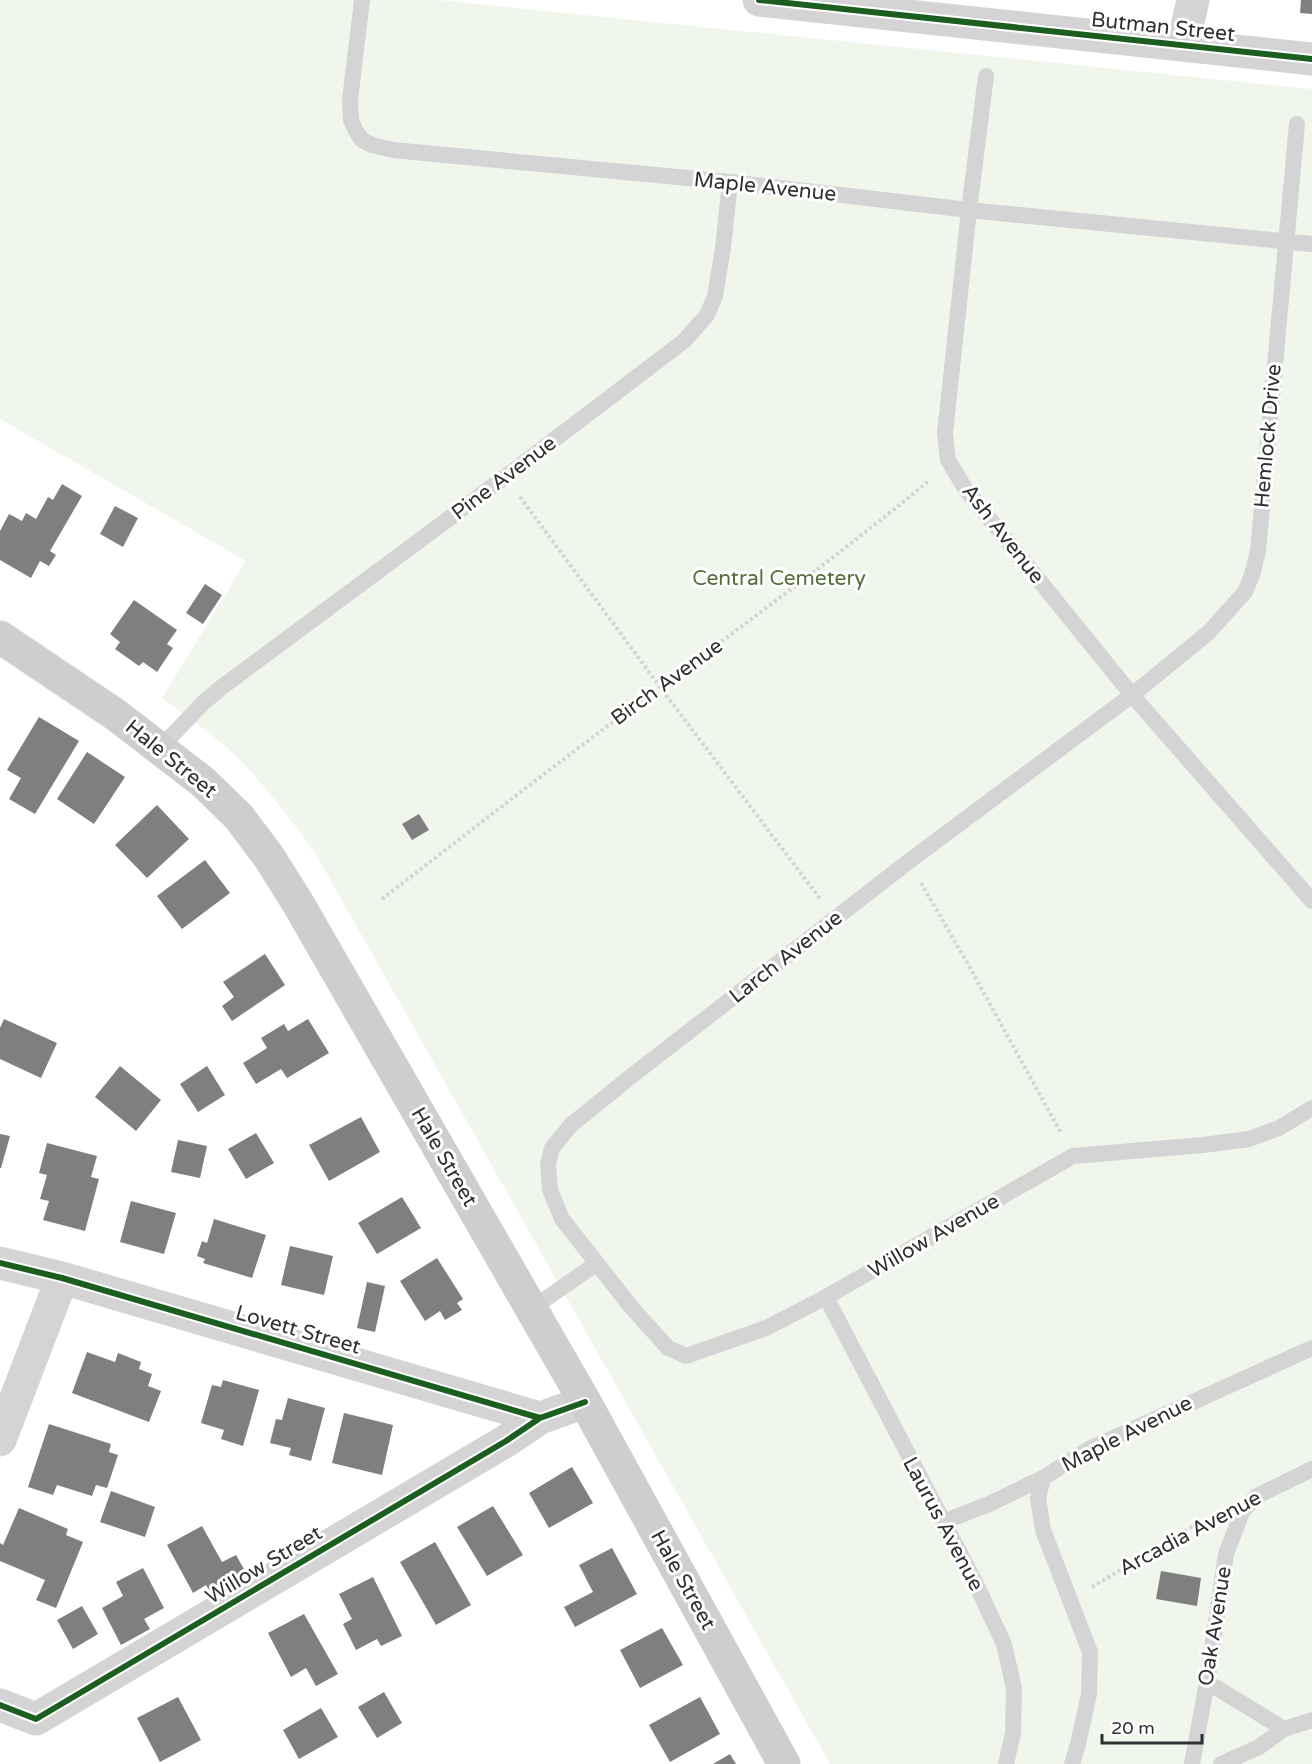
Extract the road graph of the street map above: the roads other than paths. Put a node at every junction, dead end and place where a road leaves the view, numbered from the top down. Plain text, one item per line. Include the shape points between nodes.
1 (362, 0) edge
2 (759, 0) edge
3 (1193, 0) edge
4 (997, 13) edge
5 (1183, 45) junction
6 (1312, 59) edge
7 (986, 76) dead end
8 (1298, 124) dead end
9 (730, 182) junction
10 (969, 210) junction
11 (1286, 242) junction
12 (1312, 244) edge
13 (0, 638) edge
14 (1132, 695) junction
15 (160, 748) junction
16 (1312, 901) edge
17 (1312, 1108) edge
18 (0, 1263) edge
19 (596, 1264) junction
20 (62, 1278) junction
21 (825, 1297) junction
22 (531, 1309) junction
23 (1312, 1348) edge
24 (585, 1402) junction
25 (540, 1418) junction
26 (0, 1440) edge
27 (1312, 1468) edge
28 (1043, 1478) junction
29 (1257, 1496) joint
30 (943, 1522) junction
31 (1207, 1682) junction
32 (0, 1705) edge
33 (1312, 1720) edge
34 (1284, 1729) junction
35 (784, 1764) edge
36 (1006, 1764) edge
37 (1072, 1764) edge
38 (1192, 1764) edge
39 (1221, 1764) edge

1 - 9 lane, Maple Avenue via 351,120 362,140 372,145
2 - 4 street, Butman Street
3 - 5 street
4 - 5 street, Butman Street
5 - 6 street, Butman Street
7 - 10 lane, Ash Avenue
8 - 11 lane, Hemlock Drive
9 - 10 lane, Maple Avenue
9 - 15 lane, Pine Avenue via 715,296 707,315 684,341 222,687
10 - 11 lane, Maple Avenue
10 - 14 lane, Ash Avenue via 945,433 948,460 966,490
11 - 12 lane, Maple Avenue
11 - 14 lane, Hemlock Drive via 1259,540 1252,575 1245,592 1208,633
13 - 15 main road, Hale Street
14 - 16 lane, Ash Avenue
14 - 19 lane, Larch Avenue via 908,862 571,1125 552,1148 548,1164 550,1190 562,1219
15 - 22 main road, Hale Street via 239,817 269,857
17 - 21 lane, Willow Avenue via 1279,1128 1249,1139 1074,1156
18 - 20 street, Lovett Street
19 - 21 lane, Willow Avenue via 668,1348 686,1356 766,1328
19 - 22 lane
20 - 25 street, Lovett Street
20 - 26 street
21 - 30 lane, Laurus Avenue
22 - 24 main road, Hale Street
23 - 28 lane, Maple Avenue via 1089,1449
24 - 25 street
24 - 35 main road, Hale Street
25 - 32 street, Willow Street via 36,1719
27 - 29 lane, Arcadia Avenue
28 - 30 lane, Maple Avenue
28 - 37 lane via 1038,1498 1043,1530 1090,1652 1089,1694
29 - 31 lane, Oak Avenue via 1242,1512 1226,1554
30 - 36 lane, Laurus Avenue via 1004,1644 1014,1688 1013,1733
31 - 34 lane
31 - 38 lane, Oak Avenue
33 - 34 lane
34 - 39 lane via 1259,1747

